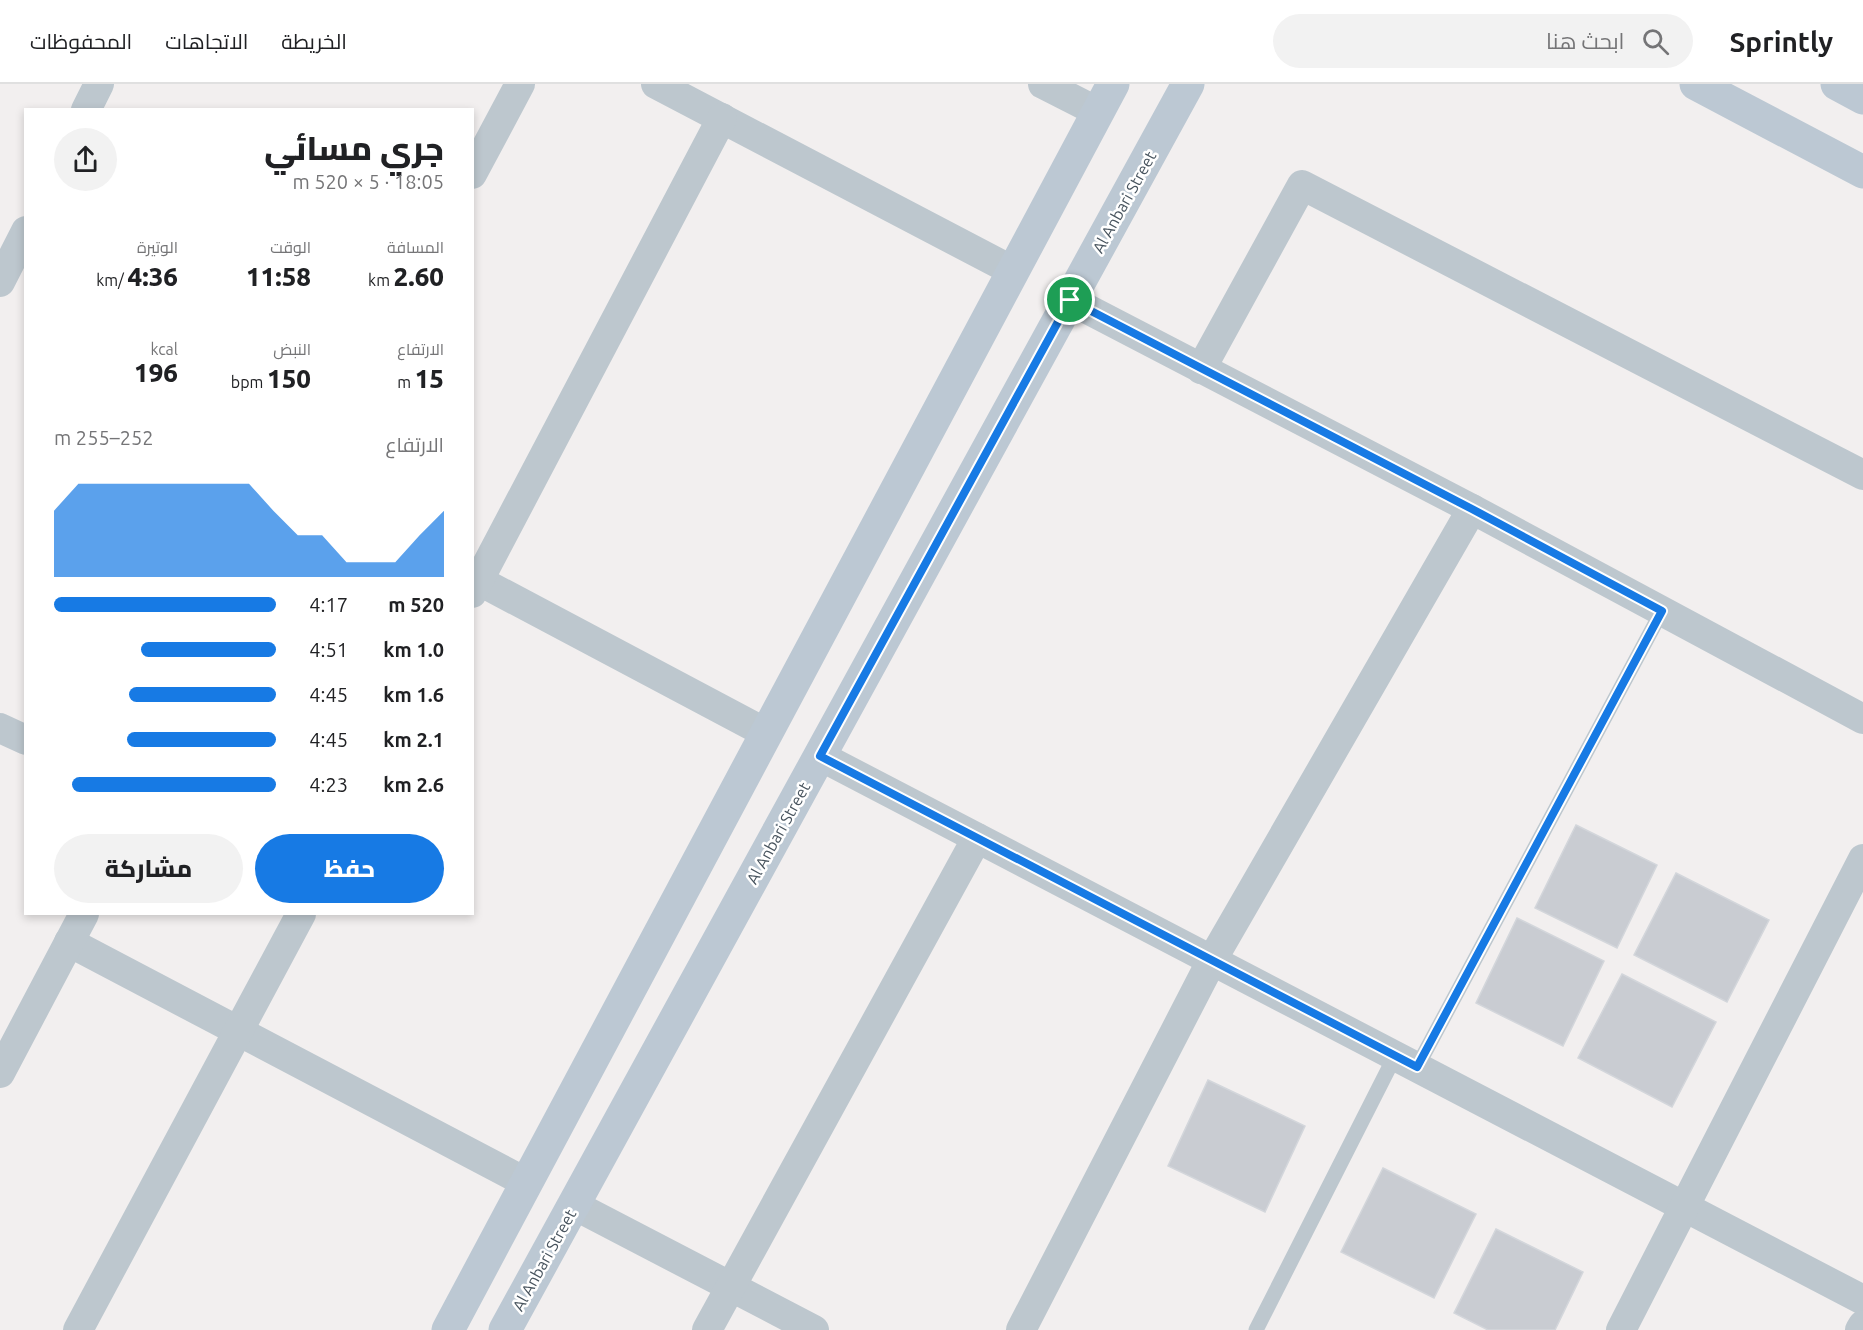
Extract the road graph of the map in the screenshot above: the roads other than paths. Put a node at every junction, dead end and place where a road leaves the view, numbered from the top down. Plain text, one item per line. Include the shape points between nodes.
1 (99, 84) edge
2 (520, 84) edge
3 (656, 84) edge
4 (1043, 84) edge
5 (1188, 84) edge
6 (1696, 84) edge
7 (1837, 84) edge
8 (1105, 98) edge
9 (1863, 98) edge
10 (87, 108) edge
11 (722, 118) junction
12 (474, 170) edge
13 (1863, 172) edge
14 (24, 235) edge
15 (1013, 271) junction
16 (0, 282) edge
17 (1070, 300) junction
18 (1201, 369) junction
19 (1863, 475) edge
20 (1472, 509) junction
21 (475, 583) edge
22 (1662, 611) junction
23 (1863, 719) edge
24 (0, 728) edge
25 (766, 733) junction
26 (24, 740) edge
27 (820, 756) junction
28 (977, 838) junction
29 (1863, 860) edge
30 (83, 915) edge
31 (300, 915) edge
32 (69, 942) junction
33 (1212, 960) junction
34 (238, 1031) junction
35 (1406, 1061) junction
36 (0, 1073) edge
37 (527, 1183) junction
38 (574, 1205) junction
39 (1685, 1207) junction
40 (730, 1286) junction
41 (1863, 1300) edge
42 (1863, 1325) edge
43 (78, 1330) edge
44 (448, 1330) edge
45 (506, 1330) edge
46 (707, 1330) edge
47 (814, 1330) edge
48 (1022, 1330) edge
49 (1256, 1330) edge
50 (1621, 1330) edge
51 (1860, 1330) edge

1 - 10 street
2 - 12 street
3 - 11 street
4 - 8 street
5 - 17 street, Al Anbari Street
6 - 13 street
7 - 9 street
8 - 15 street
11 - 15 street
11 - 21 street
14 - 16 street
15 - 25 street
17 - 18 street
17 - 27 street, Al Anbari Street
18 - 19 street via 1302,185
18 - 20 street
20 - 22 street
20 - 33 street
21 - 25 street
22 - 23 street
22 - 35 lane
24 - 26 street
25 - 37 street
27 - 28 street
27 - 38 street, Al Anbari Street
28 - 33 street
28 - 40 street
29 - 39 street
30 - 32 street
31 - 34 street
32 - 34 street
32 - 36 street
33 - 35 street
33 - 48 street
34 - 37 street
34 - 43 street
35 - 39 street
35 - 49 lane
37 - 44 street
38 - 40 street
38 - 45 street, Al Anbari Street
39 - 41 street
39 - 50 street
40 - 46 street
40 - 47 street
42 - 51 street

